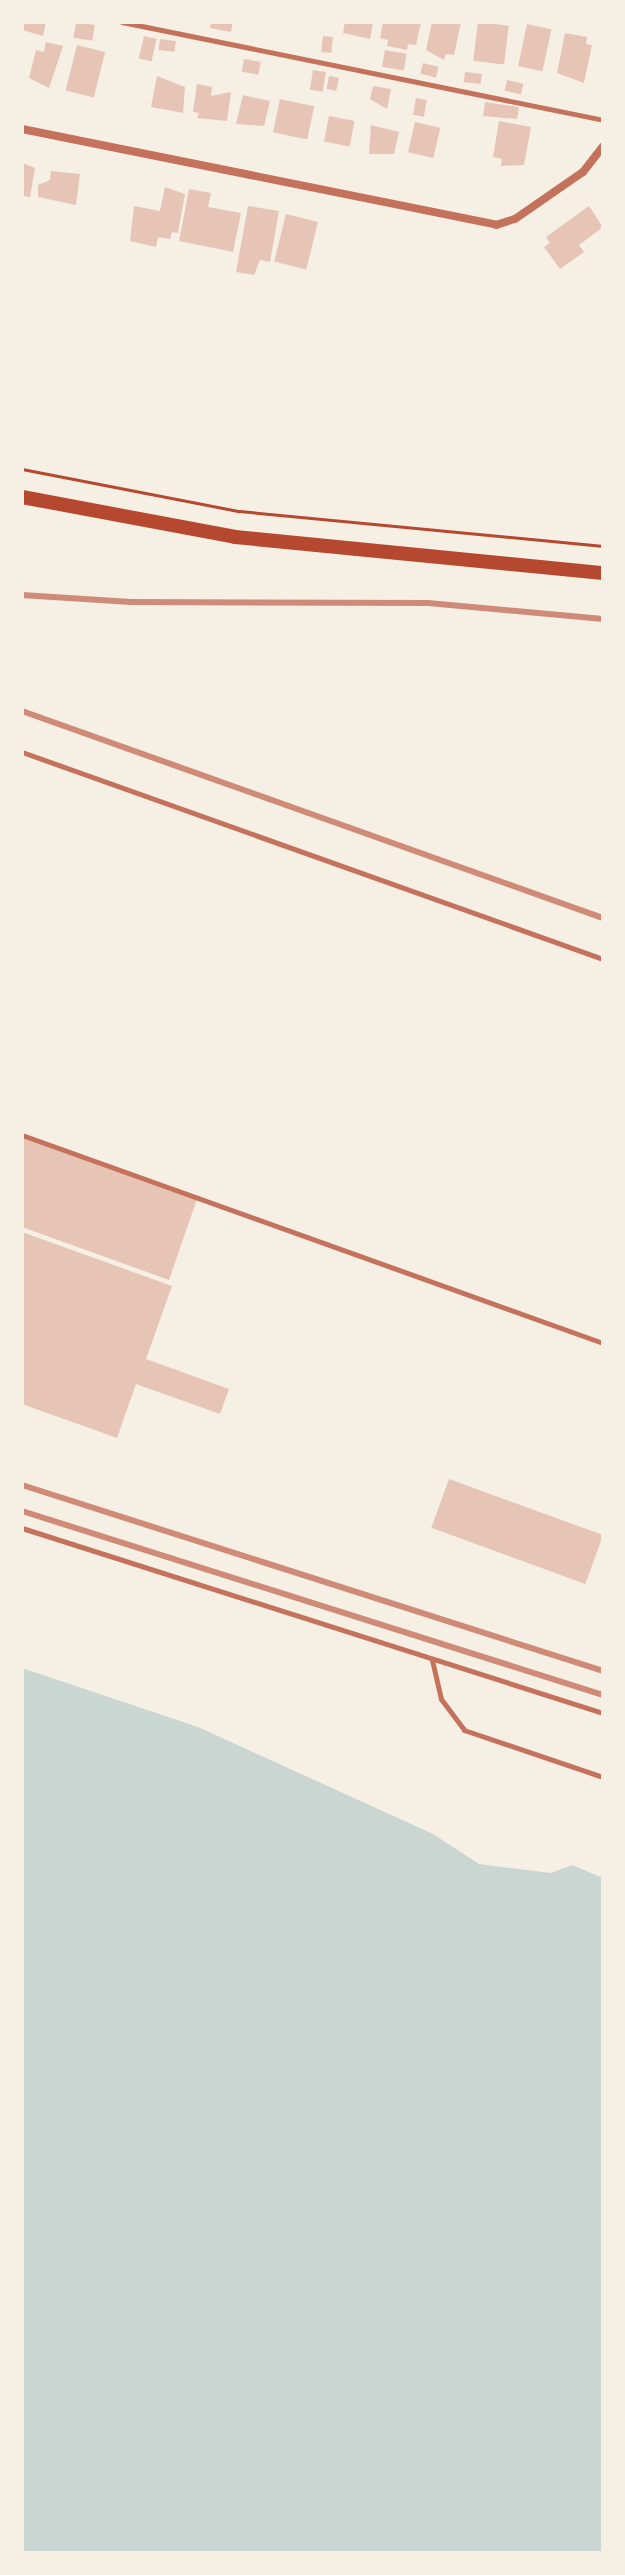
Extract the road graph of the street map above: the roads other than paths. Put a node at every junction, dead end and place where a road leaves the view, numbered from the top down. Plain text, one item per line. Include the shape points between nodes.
1 (122, 22) edge
2 (603, 120) edge
3 (22, 129) edge
4 (603, 146) edge
5 (22, 497) edge
6 (603, 573) edge
7 (22, 752) edge
8 (603, 959) edge
9 (22, 1135) edge
10 (603, 1343) edge
11 (22, 1528) edge
12 (432, 1659) junction
13 (603, 1713) edge
14 (603, 1777) edge

1 - 2 lane
3 - 4 street via 496,225 515,219 583,172
5 - 6 main road via 235,537
7 - 8 lane
9 - 10 lane
11 - 12 lane
12 - 13 lane
12 - 14 lane via 441,1699 464,1730

